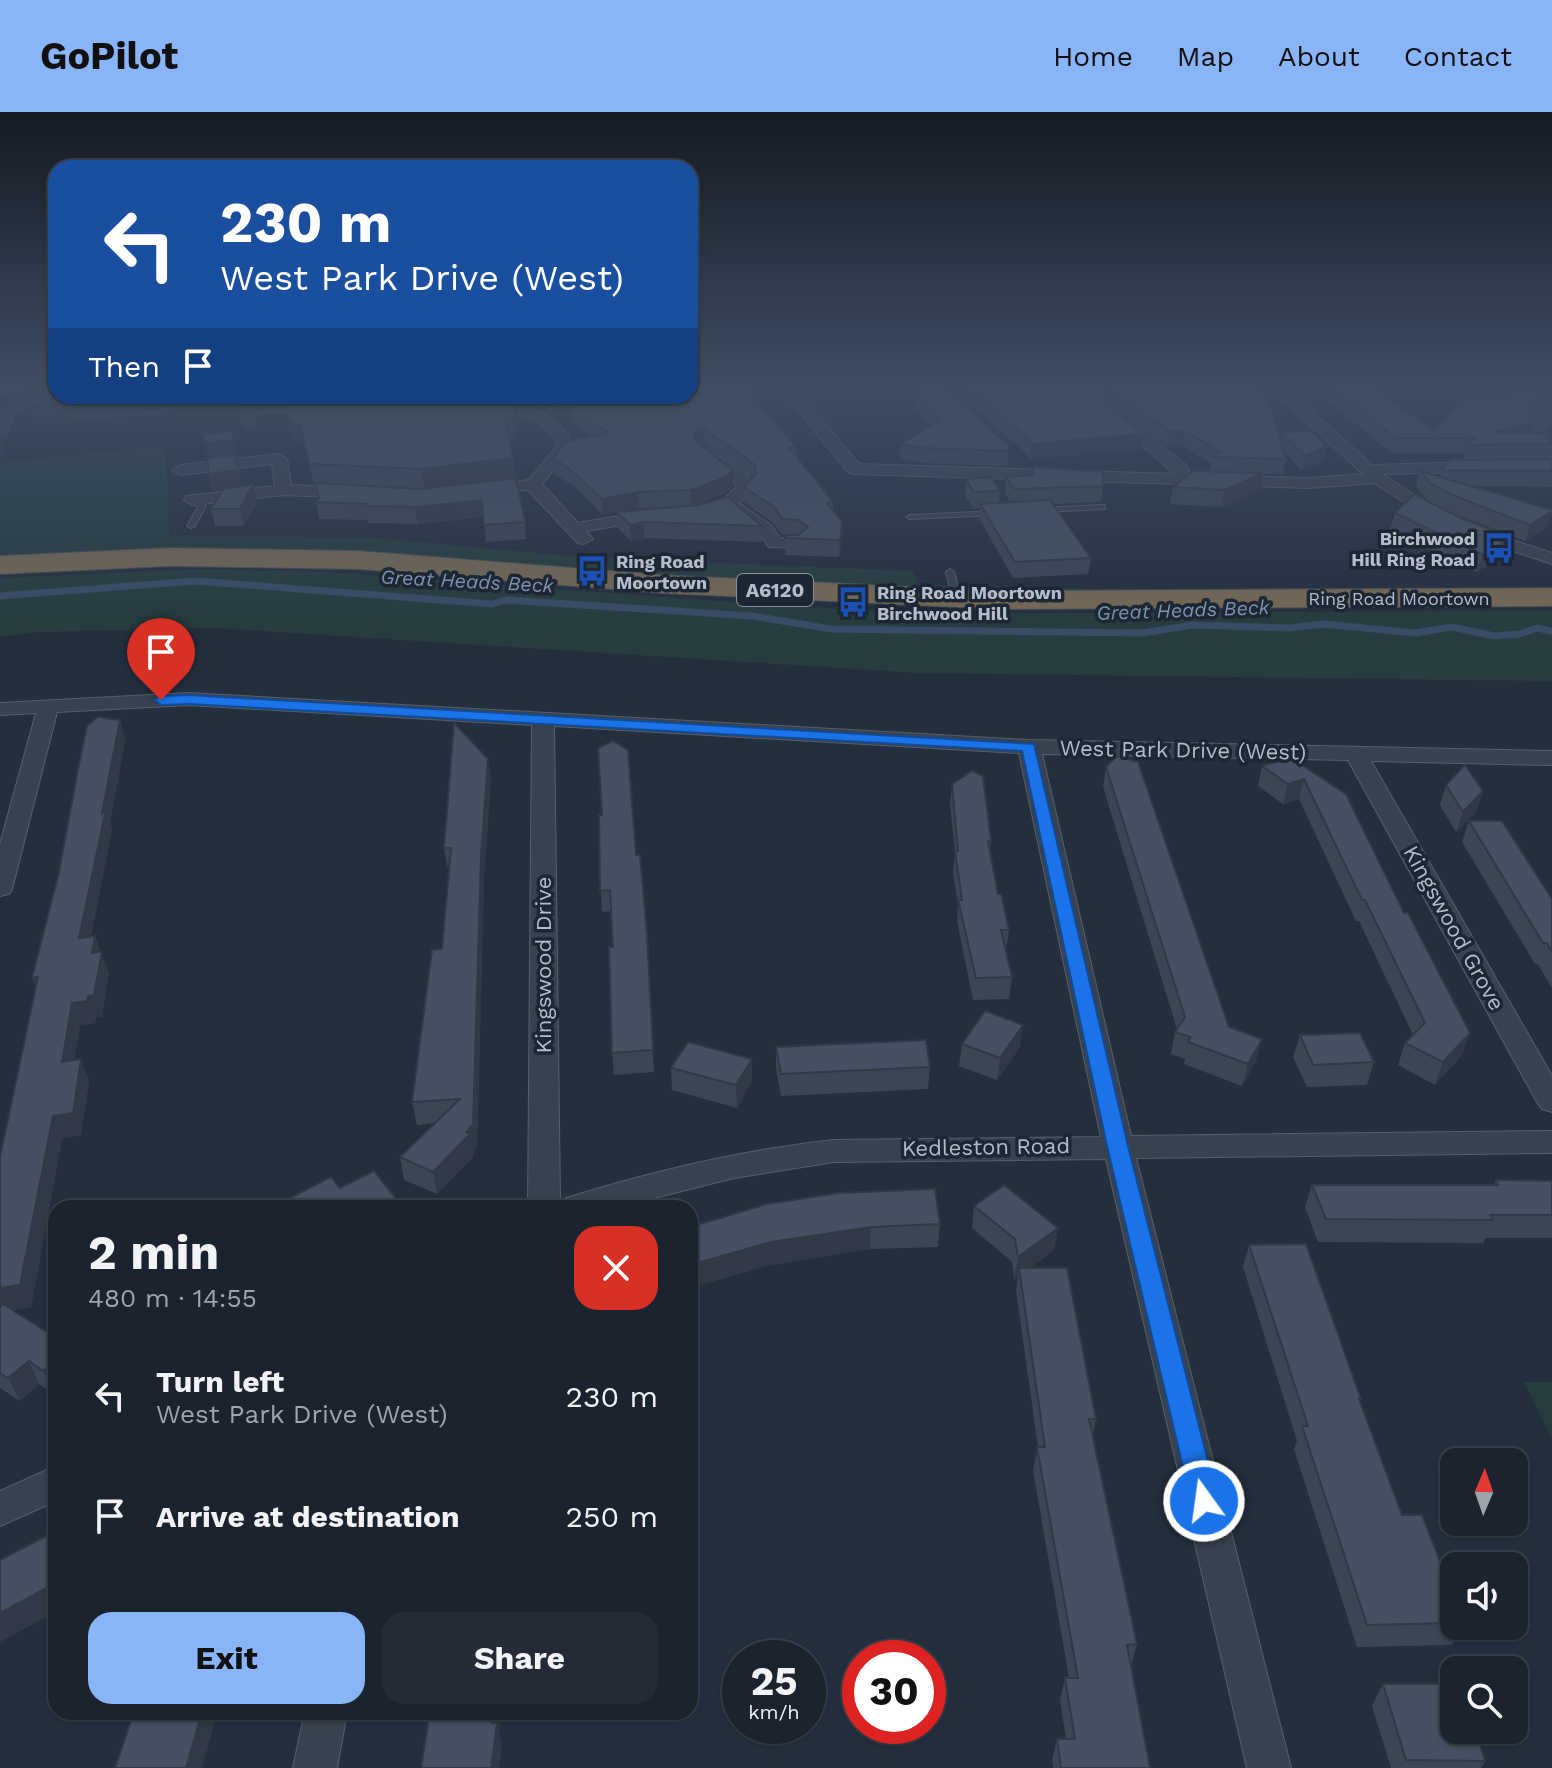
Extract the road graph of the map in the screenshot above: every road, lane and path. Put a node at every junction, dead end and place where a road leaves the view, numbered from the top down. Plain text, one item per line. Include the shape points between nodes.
1 (249, 462) edge
2 (280, 462) edge
3 (552, 462) edge
4 (718, 462) edge
5 (848, 462) edge
6 (1020, 462) edge
7 (1173, 462) edge
8 (1359, 462) edge
9 (1500, 467) edge
10 (180, 470) dead end
11 (1027, 474) junction
12 (1372, 474) junction
13 (1186, 479) junction
14 (534, 484) junction
15 (284, 490) junction
16 (465, 493) edge
17 (372, 495) edge
18 (192, 500) joint
19 (729, 503) junction
20 (1102, 507) dead end
21 (1025, 511) edge
22 (1009, 512) edge
23 (666, 515) edge
24 (685, 515) edge
25 (910, 517) dead end
26 (191, 526) dead end
27 (796, 544) edge
28 (1552, 559) edge
29 (0, 565) edge
30 (1552, 597) edge
31 (49, 704) junction
32 (0, 709) edge
33 (543, 721) junction
34 (1029, 747) junction
35 (1356, 754) junction
36 (1552, 758) edge
37 (0, 889) edge
38 (1552, 1102) edge
39 (1552, 1142) edge
40 (1118, 1146) junction
41 (544, 1200) edge
42 (600, 1200) edge
43 (48, 1487) edge
44 (0, 1509) edge
45 (324, 1720) edge
46 (315, 1768) edge
47 (1269, 1768) edge

1 - 10 street
2 - 15 street
3 - 14 street
4 - 19 street via 746,487
5 - 11 street via 854,469 988,479
6 - 11 street
7 - 13 street
8 - 12 street
9 - 12 street
11 - 13 street
12 - 13 street via 1309,483
12 - 28 street via 1453,525
14 - 16 street
14 - 23 street via 580,533 628,518
15 - 17 street
15 - 18 street
18 - 26 lane via 202,506
19 - 24 street
19 - 27 street via 775,543
20 - 21 lane
22 - 25 lane
29 - 30 highway, Ring Road Moortown / A6120 via 169,557 359,560 662,584
31 - 32 street, West Park Drive (West)
31 - 33 street, West Park Drive (West) via 189,699
31 - 37 street
33 - 34 street, West Park Drive (West)
33 - 41 street, Kingswood Drive
34 - 35 street, West Park Drive (West)
34 - 40 street
35 - 36 street, West Park Drive (West)
35 - 38 street, Kingswood Grove
39 - 40 street, Kedleston Road
40 - 42 street, Kedleston Road via 780,1155
40 - 47 street
43 - 44 street
45 - 46 street

